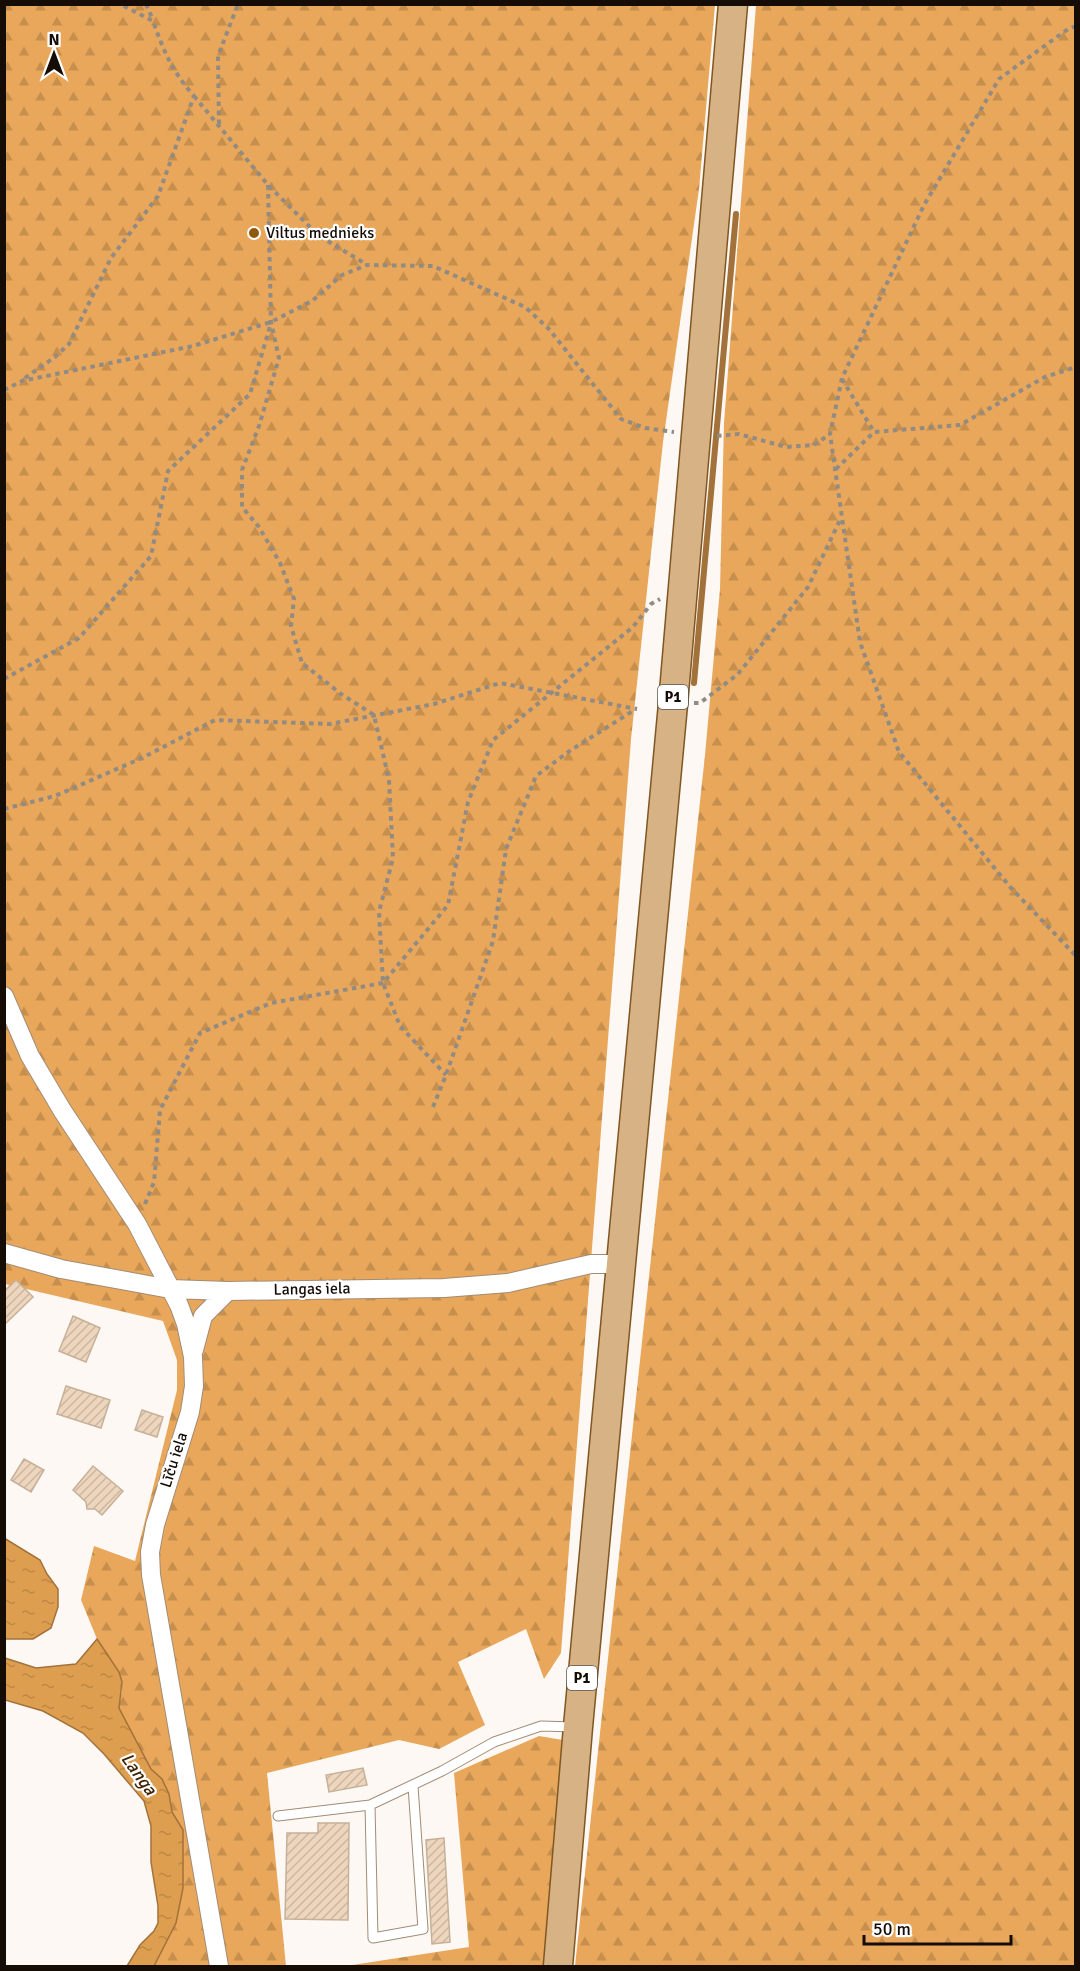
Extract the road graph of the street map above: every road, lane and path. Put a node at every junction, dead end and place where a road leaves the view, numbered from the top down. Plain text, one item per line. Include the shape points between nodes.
1 (120, 4) edge
2 (146, 4) edge
3 (238, 4) edge
4 (734, 4) edge
5 (153, 21) junction
6 (1076, 26) edge
7 (194, 96) junction
8 (219, 125) junction
9 (268, 185) junction
10 (367, 265) junction
11 (272, 322) junction
12 (1076, 367) edge
13 (842, 378) junction
14 (22, 381) junction
15 (4, 390) edge
16 (874, 432) junction
17 (830, 434) junction
18 (694, 435) junction
19 (835, 470) junction
20 (842, 517) junction
21 (683, 586) junction
22 (4, 679) edge
23 (551, 692) junction
24 (673, 704) junction
25 (374, 715) junction
26 (4, 809) edge
27 (1076, 956) edge
28 (383, 983) junction
29 (4, 996) edge
30 (446, 1075) junction
31 (433, 1107) dead end
32 (137, 1224) junction
33 (4, 1253) edge
34 (620, 1264) junction
35 (170, 1289) junction
36 (228, 1291) junction
37 (193, 1357) junction
38 (578, 1727) junction
39 (413, 1786) junction
40 (369, 1804) junction
41 (278, 1816) dead end
42 (219, 1966) edge
43 (558, 1966) edge

1 - 5 path
2 - 5 path
3 - 8 path via 218,56
4 - 18 main road, P1
5 - 7 path via 165,55
6 - 13 path via 999,79 924,205
7 - 8 path
7 - 14 path via 158,196 111,258 69,344
8 - 9 path
9 - 10 path via 319,236
9 - 11 path
10 - 11 path via 342,275 312,301
10 - 18 path via 433,266 525,307 548,328 621,419 645,428
11 - 14 path via 193,346
11 - 22 path via 250,394 168,471 151,556 79,638
11 - 25 path via 279,358 242,470 242,507 280,563 294,599 291,626 302,663
12 - 16 path via 1045,377 960,425
13 - 16 path
13 - 17 path
14 - 15 path
16 - 19 path
17 - 18 path via 814,445 786,447 739,434
17 - 19 path
18 - 21 main road, P1
19 - 20 path
20 - 24 path via 808,587 738,674 700,703
20 - 27 path via 860,642 899,752 1011,888
21 - 23 path via 651,604 633,627
21 - 24 main road, P1
23 - 25 path via 500,683 434,704
23 - 28 path via 493,740 468,802 448,904
23 - 30 path via 637,709 536,776 506,849 492,941
24 - 34 main road, P1
25 - 26 path via 330,724 215,720 142,758 55,796
25 - 28 path via 389,780 393,858 379,912
28 - 30 path via 400,1026
28 - 32 path via 271,1003 200,1033 160,1110 154,1182
29 - 32 street, Līču iela via 30,1056
30 - 31 path
32 - 35 street, Līču iela
33 - 35 street, Langas iela via 61,1269
34 - 36 street, Langas iela via 591,1264 508,1283 444,1288
34 - 38 main road, P1
35 - 36 street, Langas iela
35 - 37 street, Līču iela via 186,1324
36 - 37 street via 203,1316
37 - 42 street, Līču iela via 190,1412 150,1552
38 - 39 lane via 541,1726 494,1742
38 - 43 main road, P1
39 - 40 lane
39 - 40 lane via 423,1929 374,1938
40 - 41 lane

